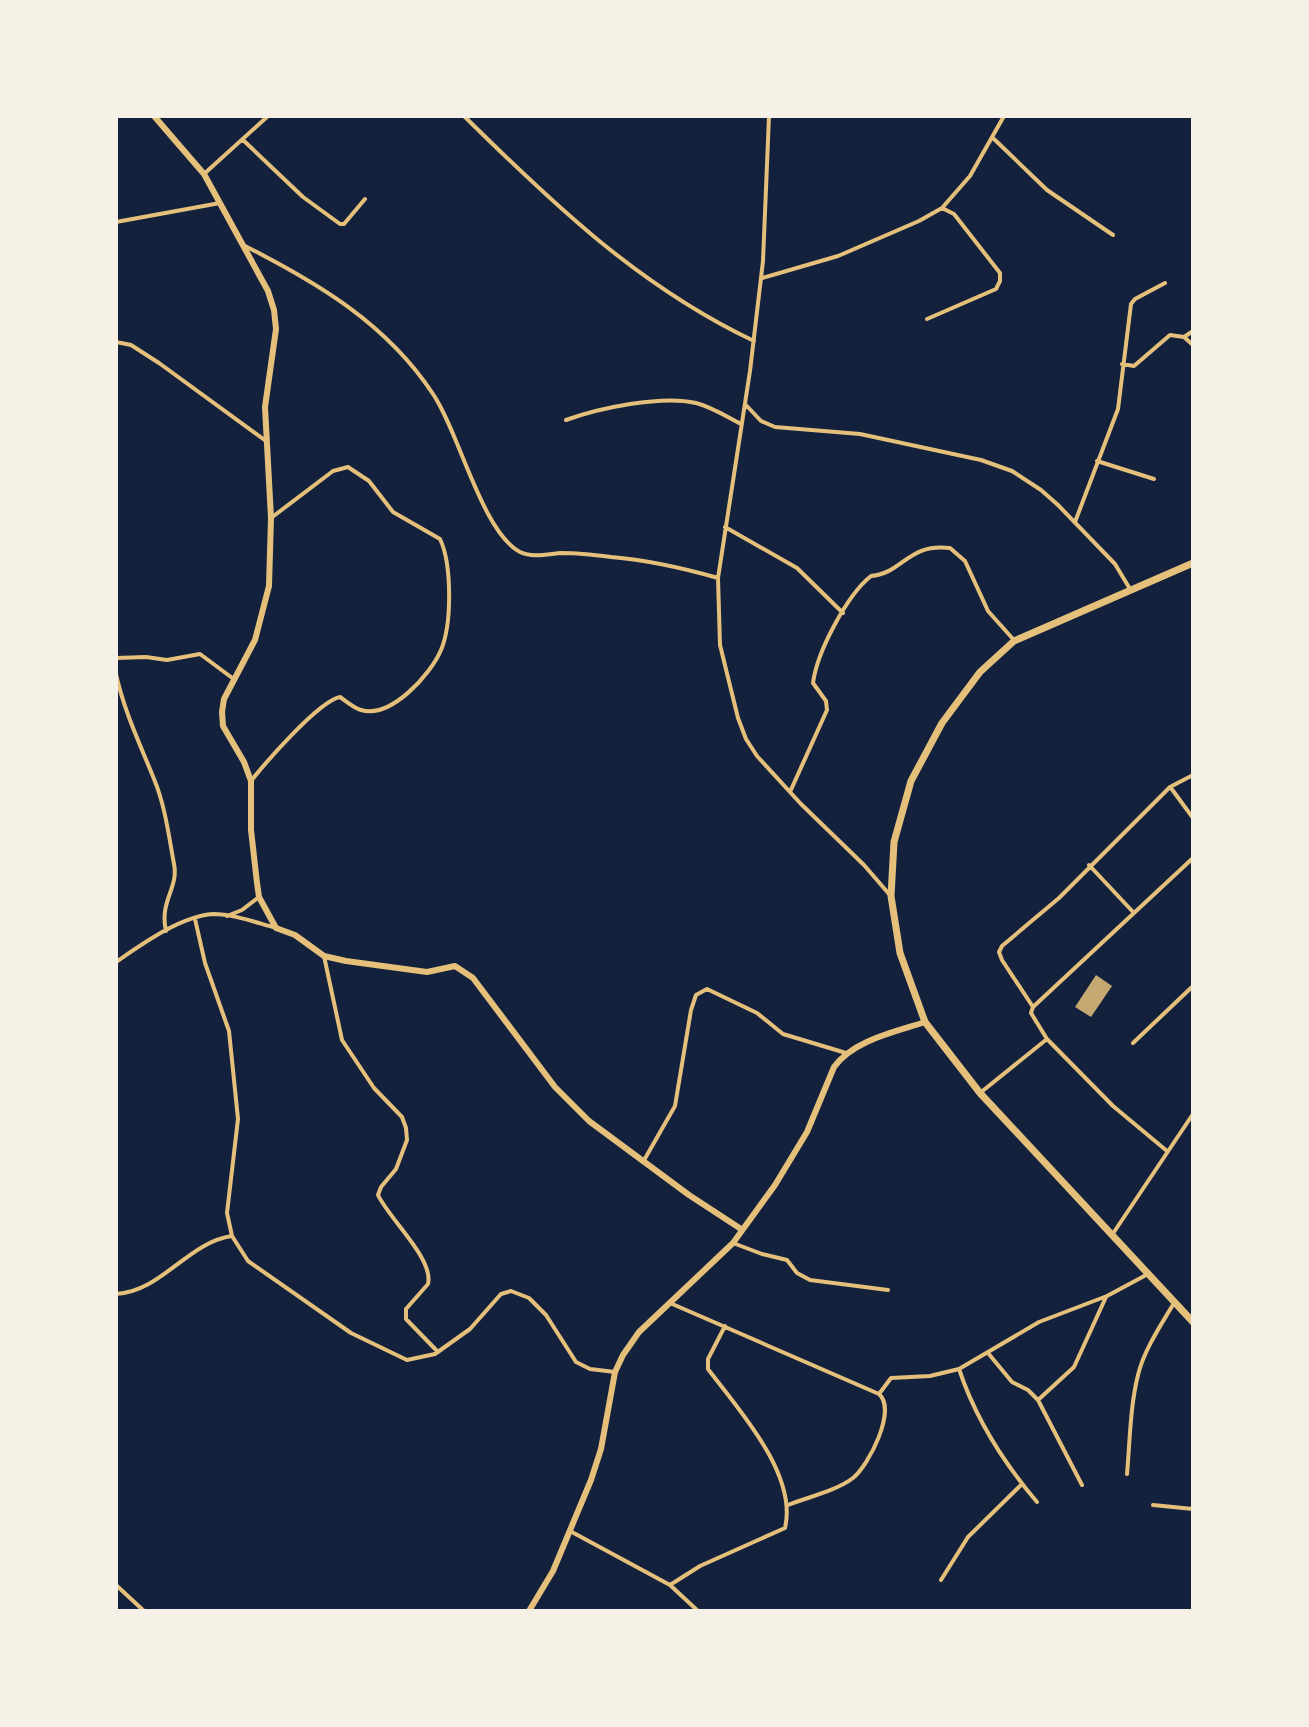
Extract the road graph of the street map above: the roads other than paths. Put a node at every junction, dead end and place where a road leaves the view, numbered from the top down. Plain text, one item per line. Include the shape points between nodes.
1 (154, 116) edge
2 (268, 116) edge
3 (464, 116) edge
4 (769, 116) edge
5 (1004, 116) edge
6 (993, 139) junction
7 (243, 140) junction
8 (204, 174) junction
9 (365, 199) dead end
10 (220, 203) junction
11 (942, 208) junction
12 (116, 222) edge
13 (1113, 235) dead end
14 (244, 245) junction
15 (761, 279) junction
16 (1165, 283) dead end
17 (927, 319) dead end
18 (1193, 331) edge
19 (1184, 337) junction
20 (754, 341) junction
21 (116, 342) edge
22 (1193, 345) edge
23 (1122, 364) junction
24 (745, 404) junction
25 (566, 420) dead end
26 (741, 424) junction
27 (266, 441) junction
28 (1097, 461) junction
29 (1154, 479) dead end
30 (271, 518) junction
31 (1075, 522) junction
32 (725, 527) junction
33 (1193, 563) edge
34 (718, 578) junction
35 (1131, 590) junction
36 (843, 613) junction
37 (1014, 641) junction
38 (116, 658) edge
39 (116, 674) edge
40 (235, 680) junction
41 (1193, 775) edge
42 (251, 781) junction
43 (1170, 787) junction
44 (790, 792) junction
45 (1193, 818) edge
46 (1193, 858) edge
47 (1089, 865) junction
48 (891, 896) junction
49 (259, 897) junction
50 (1134, 914) junction
51 (227, 916) junction
52 (195, 919) junction
53 (276, 928) junction
54 (166, 931) junction
55 (324, 956) junction
56 (116, 962) edge
57 (1193, 986) edge
58 (1033, 1007) junction
59 (925, 1022) junction
60 (1047, 1039) junction
61 (1133, 1043) dead end
62 (846, 1053) junction
63 (980, 1093) junction
64 (1193, 1114) edge
65 (1167, 1151) junction
66 (643, 1162) junction
67 (741, 1229) junction
68 (1112, 1235) junction
69 (232, 1236) junction
70 (733, 1243) junction
71 (1148, 1274) junction
72 (888, 1290) dead end
73 (116, 1294) edge
74 (1107, 1296) junction
75 (669, 1302) junction
76 (1174, 1303) junction
77 (1193, 1322) edge
78 (725, 1326) junction
79 (438, 1352) junction
80 (988, 1353) junction
81 (959, 1369) junction
82 (615, 1372) junction
83 (879, 1394) junction
84 (1038, 1400) junction
85 (1127, 1474) dead end
86 (1022, 1484) junction
87 (1082, 1485) dead end
88 (1037, 1502) dead end
89 (788, 1505) junction
90 (1153, 1505) dead end
91 (1193, 1509) edge
92 (570, 1531) junction
93 (941, 1580) dead end
94 (116, 1585) edge
95 (670, 1585) junction
96 (144, 1611) edge
97 (529, 1611) edge
98 (698, 1611) edge

1 - 8 street
2 - 7 street
3 - 20 street via 546,197 645,278
4 - 15 street
5 - 6 street
6 - 11 street
6 - 13 street via 1047,190
7 - 8 street
7 - 9 street via 340,224
8 - 10 street
10 - 12 street
10 - 14 street
11 - 15 street via 838,256
11 - 17 street via 977,241 1000,281 996,289
14 - 27 street via 274,310
14 - 34 street via 352,308 402,351 445,413 487,511 520,552 613,557
15 - 20 street
16 - 23 street via 1131,304
18 - 19 street
19 - 22 street
19 - 23 street via 1170,335 1134,366
20 - 24 street
21 - 27 street via 159,363
23 - 28 street via 1118,409
24 - 26 street
24 - 31 street via 775,427 860,434 1012,471
25 - 26 street via 594,410 684,401
26 - 32 street
27 - 30 street
28 - 29 street
28 - 31 street
30 - 40 street via 269,586 255,640
30 - 42 street via 333,471 348,467 369,481 393,512 440,539 449,598 441,649 421,682 377,710 359,710 340,697 333,699
31 - 35 street via 1115,564
32 - 34 street
32 - 36 street via 797,568
33 - 35 highway
34 - 44 street via 720,645 738,718 757,756
35 - 37 highway
36 - 37 street via 871,576 887,574 923,550 950,548 965,561 988,611
36 - 44 street via 824,645 814,677 827,710
37 - 48 highway via 972,681 924,752 900,815
38 - 40 street via 202,655
39 - 54 street via 155,781 175,865 163,916
40 - 42 street via 222,705 223,726
41 - 43 street
42 - 49 street
43 - 45 street
43 - 47 street
44 - 48 street
46 - 50 street
47 - 50 street
47 - 58 street via 999,952
48 - 59 highway via 900,953
49 - 51 street
49 - 53 street
50 - 58 street
51 - 52 street
51 - 53 street
52 - 54 street
52 - 69 street via 229,1031 238,1119 227,1213
53 - 55 street
54 - 56 street
55 - 66 street via 427,972 455,966 473,978 555,1087
55 - 79 street via 342,1040 406,1128 396,1169 378,1195 427,1264 428,1284 406,1309 406,1319
57 - 61 street
58 - 60 street via 1031,1013
59 - 62 street
59 - 63 highway
60 - 63 street
60 - 65 street
62 - 66 street via 783,1034 733,999 702,990 691,1010 675,1106
62 - 67 street via 834,1067 807,1132
63 - 68 highway
64 - 65 street
65 - 68 street
66 - 67 street
67 - 70 street
68 - 71 highway
69 - 73 street via 213,1240 150,1282
69 - 79 street via 248,1261 351,1333 407,1360
70 - 72 street via 787,1260 810,1280
70 - 75 street
71 - 74 street
71 - 76 highway
74 - 80 street via 1039,1322
74 - 84 street via 1074,1367
75 - 78 street
75 - 82 street via 639,1332
76 - 77 highway
76 - 85 street via 1139,1372
78 - 83 street
78 - 89 street via 708,1369 751,1425
79 - 82 street via 470,1329 501,1294 511,1291 529,1298 546,1315 582,1367
80 - 81 street
80 - 84 street via 1012,1382
81 - 83 street via 891,1378
81 - 86 street via 983,1428
82 - 92 street via 601,1449
83 - 89 street via 886,1404 884,1422 855,1477
84 - 87 street
86 - 88 street
86 - 93 street via 968,1537
89 - 95 street via 783,1531 700,1566
90 - 91 street
92 - 95 street
92 - 97 street
94 - 96 street
95 - 98 street

